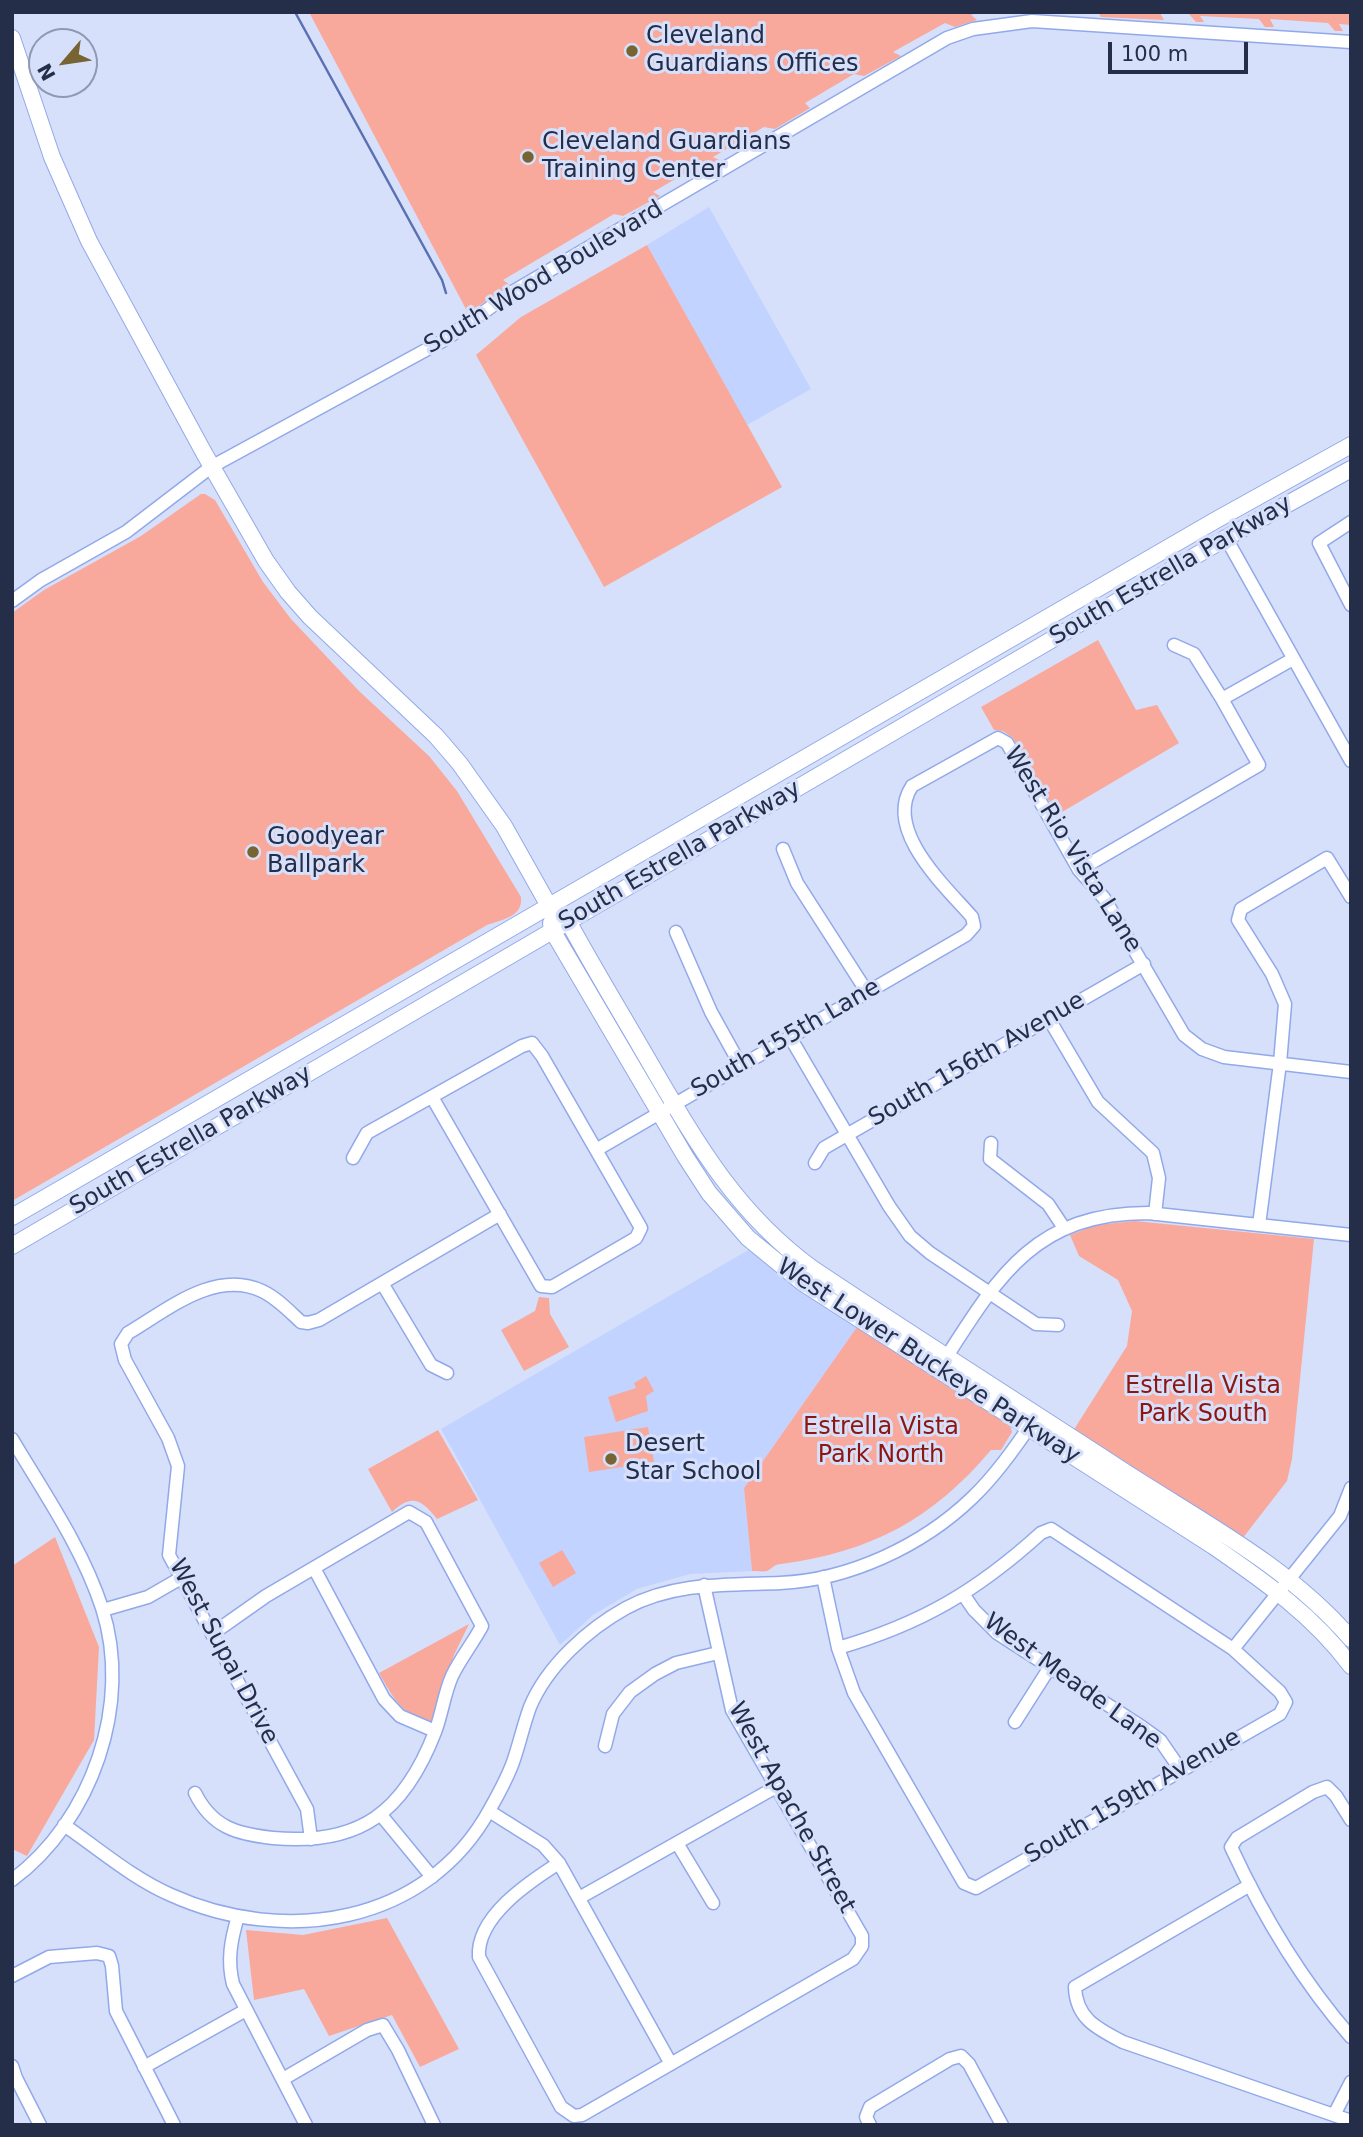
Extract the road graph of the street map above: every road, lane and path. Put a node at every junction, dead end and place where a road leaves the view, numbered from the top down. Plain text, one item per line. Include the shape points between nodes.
1 (12, 38) edge
2 (1351, 42) edge
3 (1351, 445) edge
4 (211, 467) junction
5 (1351, 469) edge
6 (1216, 520) junction
7 (1351, 522) edge
8 (1226, 538) junction
9 (12, 601) edge
10 (1351, 605) edge
11 (1174, 645) dead end
12 (1293, 659) junction
13 (1222, 699) junction
14 (1351, 734) edge
15 (1346, 743) edge
16 (1351, 761) edge
17 (783, 849) dead end
18 (1079, 870) junction
19 (1351, 897) edge
20 (550, 906) junction
21 (568, 921) junction
22 (974, 926) joint
23 (552, 930) junction
24 (676, 932) dead end
25 (1144, 964) junction
26 (867, 992) junction
27 (1049, 1019) junction
28 (790, 1037) junction
29 (1280, 1063) junction
30 (741, 1066) junction
31 (1351, 1072) edge
32 (432, 1097) junction
33 (674, 1104) junction
34 (659, 1113) junction
35 (847, 1135) junction
36 (990, 1143) dead end
37 (596, 1150) junction
38 (353, 1158) dead end
39 (815, 1163) dead end
40 (500, 1214) junction
41 (1155, 1214) junction
42 (12, 1217) edge
43 (1259, 1225) junction
44 (1065, 1228) junction
45 (1351, 1235) edge
46 (12, 1246) edge
47 (382, 1283) junction
48 (991, 1293) junction
49 (1058, 1325) dead end
50 (948, 1356) junction
51 (938, 1371) junction
52 (447, 1373) dead end
53 (1038, 1414) junction
54 (1028, 1429) junction
55 (12, 1438) edge
56 (1351, 1488) edge
57 (1340, 1516) junction
58 (1351, 1527) edge
59 (314, 1568) junction
60 (823, 1577) junction
61 (181, 1578) junction
62 (704, 1585) junction
63 (1283, 1585) junction
64 (963, 1594) junction
65 (103, 1610) junction
66 (212, 1634) junction
67 (1351, 1639) edge
68 (838, 1648) junction
69 (1233, 1649) junction
70 (718, 1653) junction
71 (1050, 1667) junction
72 (1351, 1667) edge
73 (1015, 1722) dead end
74 (435, 1731) junction
75 (605, 1746) dead end
76 (1180, 1769) junction
77 (776, 1787) junction
78 (195, 1793) dead end
79 (489, 1811) junction
80 (381, 1815) junction
81 (1351, 1821) edge
82 (64, 1825) junction
83 (311, 1839) junction
84 (677, 1843) junction
85 (559, 1863) junction
86 (432, 1877) junction
87 (12, 1880) edge
88 (1250, 1885) junction
89 (579, 1898) junction
90 (713, 1903) dead end
91 (238, 1916) junction
92 (12, 1976) edge
93 (246, 2011) junction
94 (1351, 2037) edge
95 (670, 2064) junction
96 (12, 2066) edge
97 (144, 2067) junction
98 (282, 2078) junction
99 (1351, 2082) edge
100 (1334, 2115) junction
101 (868, 2118) edge
102 (1351, 2121) edge
103 (40, 2125) edge
104 (174, 2125) edge
105 (306, 2125) edge
106 (434, 2125) edge
107 (1002, 2125) edge

1 - 4 main road, West Lower Buckeye Parkway via 75,211
2 - 4 street, South Wood Boulevard via 1032,21 962,32 509,294 446,340
3 - 6 main road, South Estrella Parkway
4 - 9 street, South Wood Boulevard via 125,532
4 - 20 main road, West Lower Buckeye Parkway via 288,592 335,644 436,736 460,764
5 - 8 main road, South Estrella Parkway
6 - 8 main road
6 - 20 main road, South Estrella Parkway
7 - 10 street via 1319,543
8 - 12 street
8 - 21 main road, South Estrella Parkway
11 - 13 street via 1194,654
12 - 13 street
12 - 15 street
13 - 18 street via 1259,765
14 - 15 street
15 - 16 street
17 - 26 street via 797,883
18 - 22 street, West Rio Vista Lane via 1007,743 998,738 912,786 907,795 905,817 913,844 972,917
18 - 25 street, West Rio Vista Lane via 1104,898
19 - 29 street via 1327,858 1241,909 1238,920 1285,1004
20 - 21 main road, West Lower Buckeye Parkway
20 - 23 main road, West Lower Buckeye Parkway
20 - 42 main road, South Estrella Parkway
21 - 23 main road, South Estrella Parkway
21 - 33 main road, West Lower Buckeye Parkway
22 - 26 street, South 155th Lane
23 - 34 main road, West Lower Buckeye Parkway
23 - 46 main road, South Estrella Parkway
24 - 30 street
25 - 27 street, South 156th Avenue
25 - 29 street, West Rio Vista Lane via 1184,1035 1202,1049 1224,1057
26 - 28 street, South 155th Lane
27 - 35 street, South 156th Avenue
27 - 41 street via 1098,1102 1153,1153 1159,1178
28 - 30 street, South 155th Lane
28 - 35 street
29 - 31 street, West Rio Vista Lane
29 - 43 street
30 - 33 street, South 155th Lane
32 - 37 street via 532,1044
32 - 38 street via 367,1133
32 - 40 street
33 - 34 street, South 155th Lane
33 - 50 main road, West Lower Buckeye Parkway via 723,1181 791,1253
34 - 37 street, South 155th Lane
34 - 51 main road, West Lower Buckeye Parkway via 704,1186 748,1238 803,1283
35 - 39 street, South 156th Avenue via 824,1148
35 - 48 street via 910,1236
36 - 44 street via 990,1159 1048,1204
37 - 40 street via 641,1227 636,1238 552,1287 541,1286
40 - 47 street
41 - 43 street
41 - 44 street via 1108,1214
43 - 45 street
44 - 48 street via 1024,1254
47 - 52 street via 432,1365
47 - 61 street, West Supai Drive via 308,1323 264,1292 239,1283 199,1291 128,1333 121,1344 125,1360 168,1438 178,1466 169,1555
48 - 49 street via 1036,1324
48 - 50 street
50 - 51 street
50 - 53 main road, West Lower Buckeye Parkway
51 - 54 main road, West Lower Buckeye Parkway
53 - 54 street
53 - 63 main road, West Lower Buckeye Parkway via 1250,1549
54 - 60 street via 980,1490 940,1525 878,1559
54 - 63 main road, West Lower Buckeye Parkway
55 - 65 street via 83,1560
56 - 57 street
57 - 58 street
57 - 63 street
59 - 66 street
59 - 74 street via 384,1699 400,1716
59 - 74 street via 409,1512 426,1522 482,1626 452,1676
60 - 62 street
60 - 68 street
61 - 65 street via 148,1597
61 - 66 street, West Supai Drive
62 - 70 street, West Apache Street
62 - 79 street via 630,1606 567,1654 531,1705 512,1765
63 - 67 main road, West Lower Buckeye Parkway via 1326,1611
63 - 69 street
63 - 72 main road, West Lower Buckeye Parkway
64 - 68 street via 909,1624
64 - 69 street via 1051,1529
64 - 71 street, West Meade Lane via 997,1633
65 - 82 street via 112,1681 106,1730 90,1780
66 - 83 street, West Supai Drive via 307,1809
68 - 76 street, South 159th Avenue via 854,1693 964,1883 976,1888
69 - 76 street, South 159th Avenue via 1286,1702 1280,1714
70 - 75 street via 676,1663 630,1692 613,1714
70 - 77 street, West Apache Street via 732,1710
71 - 73 street
71 - 76 street, West Meade Lane via 1160,1740
74 - 80 street via 414,1780
77 - 84 street
77 - 95 street, West Apache Street via 862,1936 862,1946 853,1959
78 - 83 street via 204,1810 220,1824 263,1837
79 - 85 street via 543,1845
79 - 86 street via 469,1841
80 - 83 street via 350,1832
80 - 86 street
81 - 88 street via 1328,1787 1237,1838 1231,1847
82 - 87 street via 40,1856
82 - 91 street via 146,1882
84 - 89 street
84 - 90 street
85 - 89 street
85 - 95 street via 522,1887 485,1928 478,1946 479,1958 561,2107 574,2116 582,2115
86 - 91 street via 400,1899 318,1922
88 - 94 street via 1318,1997
88 - 100 street via 1075,1987 1075,2001 1093,2027 1123,2042
89 - 95 street
91 - 93 street via 229,1967
92 - 97 street via 48,1958 109,1956 116,2011
93 - 97 street
93 - 98 street
96 - 103 street
97 - 104 street
98 - 105 street
98 - 106 street via 383,2025
99 - 100 street
100 - 102 street
101 - 107 street via 870,2107 961,2056

